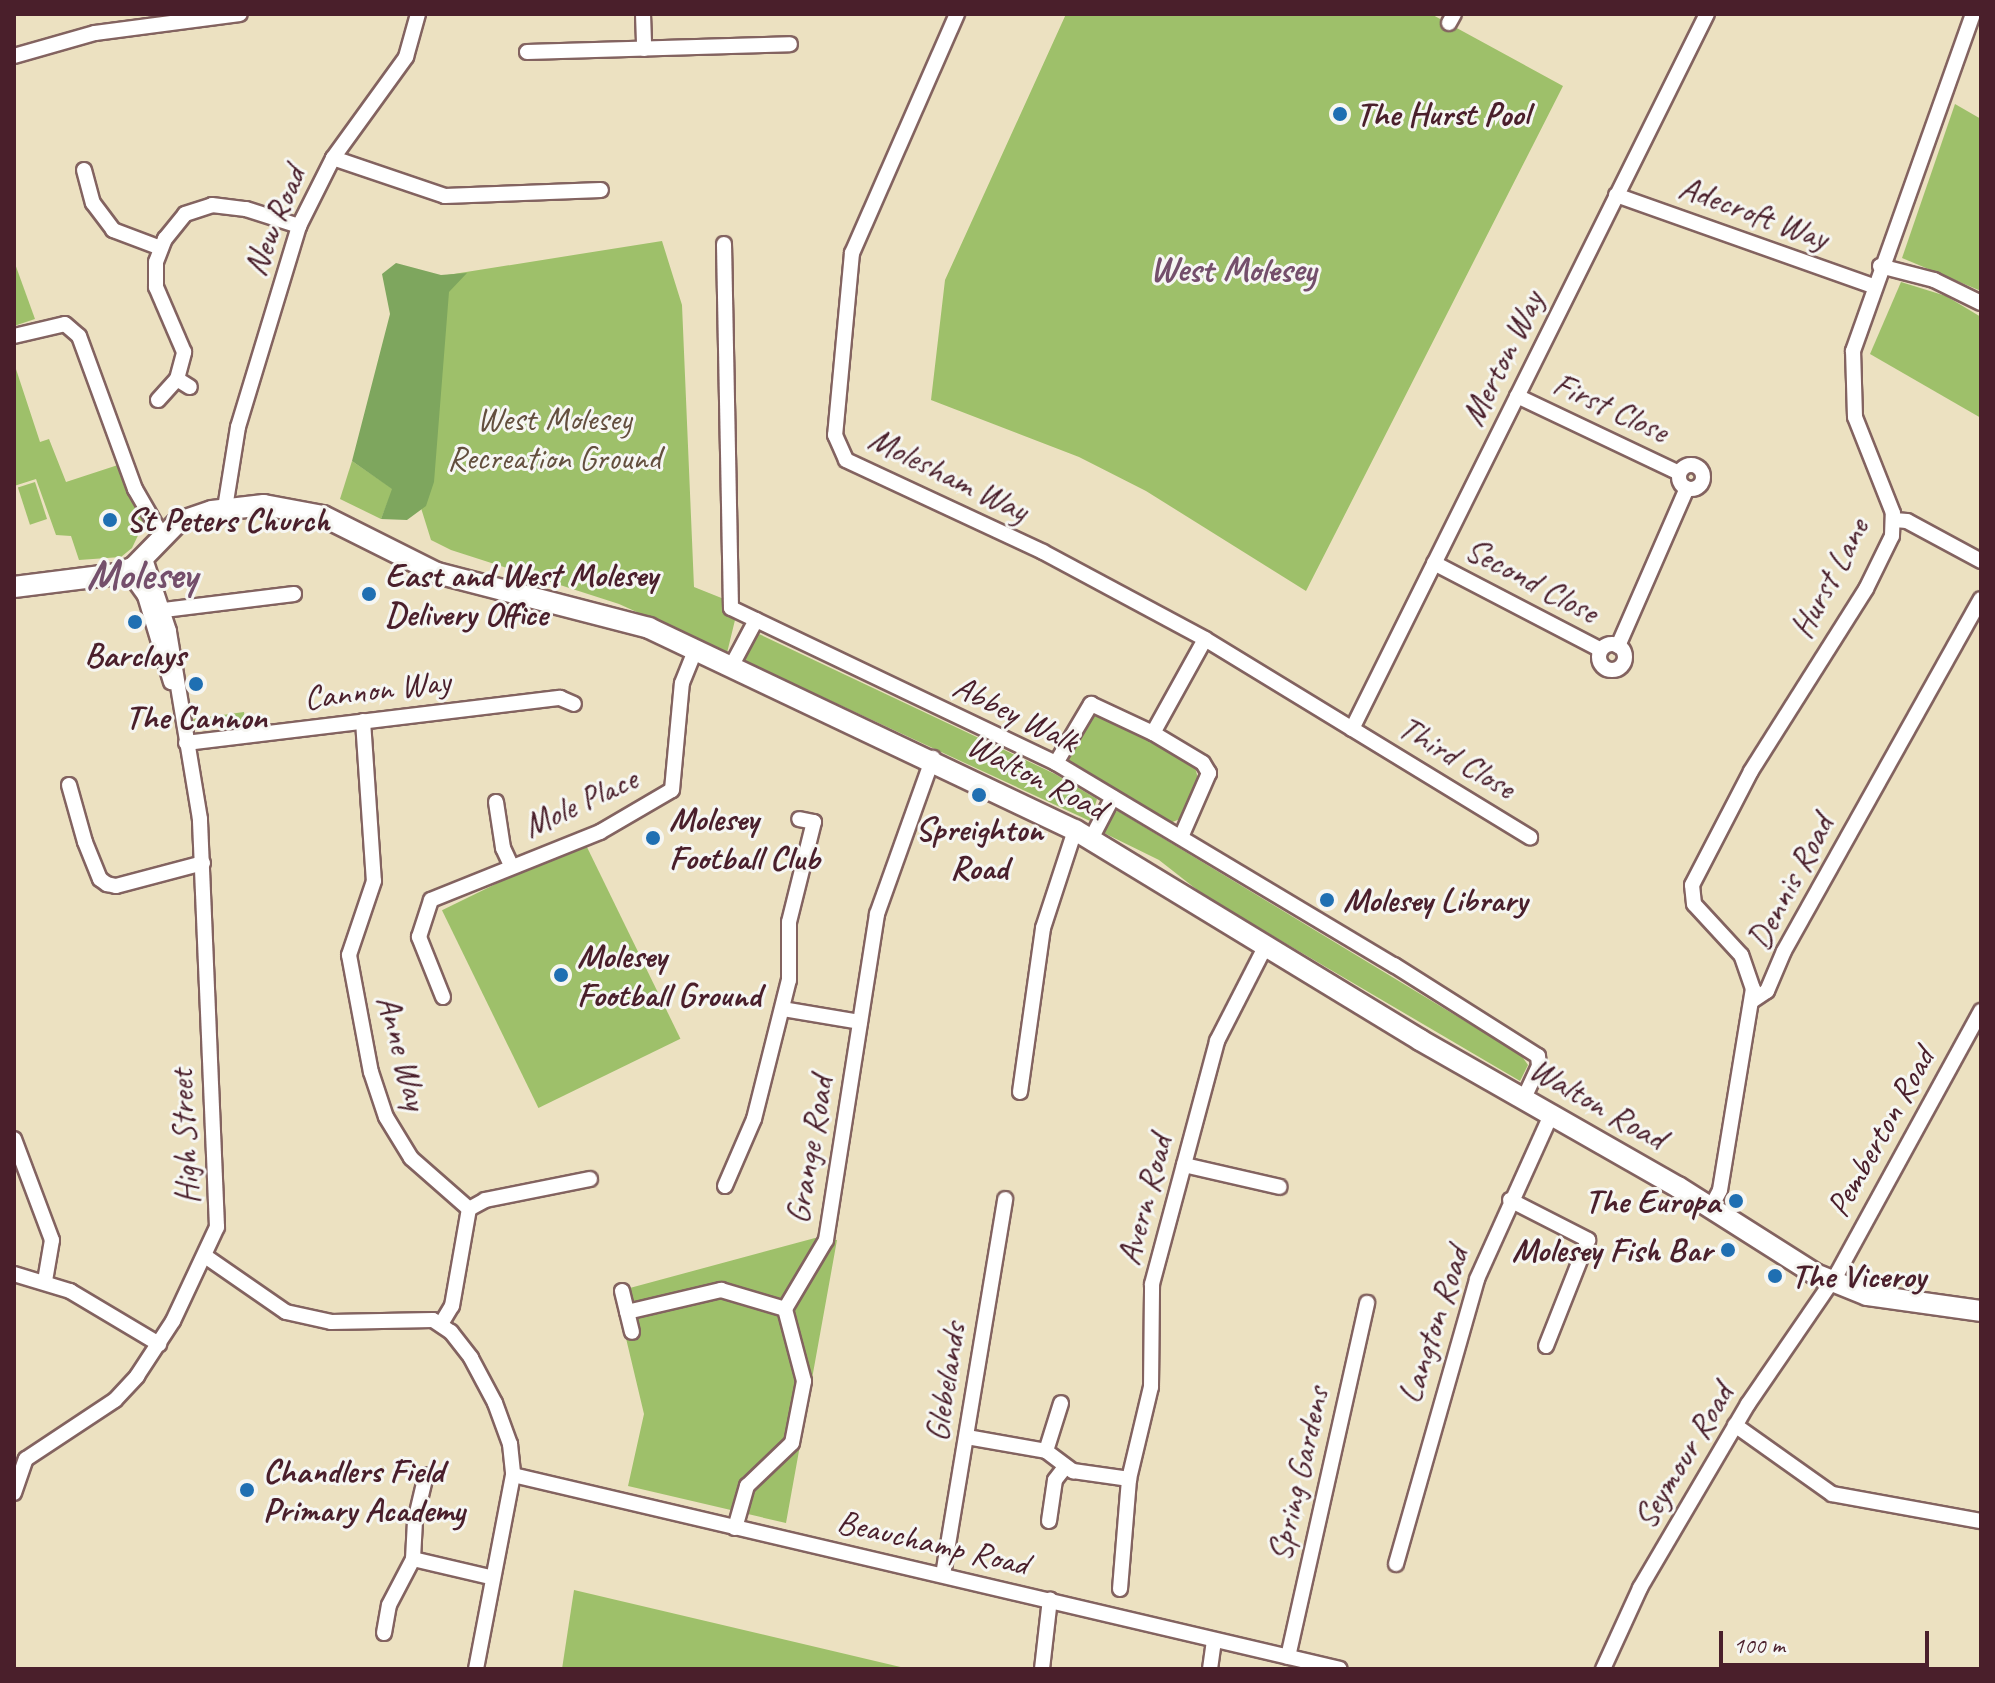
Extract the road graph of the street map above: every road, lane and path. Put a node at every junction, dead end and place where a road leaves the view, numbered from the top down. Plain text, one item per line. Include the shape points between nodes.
1 (240, 14) edge
2 (418, 14) edge
3 (643, 14) edge
4 (957, 14) edge
5 (1707, 14) edge
6 (1973, 14) edge
7 (790, 44) dead end
8 (644, 49) junction
9 (527, 52) dead end
10 (14, 56) edge
11 (333, 158) junction
12 (90, 174) dead end
13 (601, 190) dead end
14 (1616, 195) junction
15 (299, 226) junction
16 (724, 244) dead end
17 (161, 248) junction
18 (1880, 266) junction
19 (1873, 286) junction
20 (1981, 303) edge
21 (14, 336) edge
22 (177, 379) junction
23 (190, 387) dead end
24 (1517, 396) junction
25 (158, 400) dead end
26 (1679, 473) junction
27 (1687, 488) junction
28 (234, 507) junction
29 (1894, 520) junction
30 (161, 534) junction
31 (144, 556) junction
32 (1981, 561) edge
33 (1434, 563) junction
34 (127, 571) junction
35 (14, 587) edge
36 (294, 594) dead end
37 (1981, 599) edge
38 (164, 610) junction
39 (756, 620) junction
40 (1205, 639) junction
41 (1618, 646) junction
42 (696, 649) junction
43 (1601, 650) junction
44 (732, 665) junction
45 (178, 701) junction
46 (574, 704) dead end
47 (363, 721) junction
48 (1352, 729) junction
49 (1153, 733) junction
50 (186, 743) junction
51 (933, 758) junction
52 (1056, 763) junction
53 (69, 785) dead end
54 (1113, 797) junction
55 (496, 802) dead end
56 (799, 819) dead end
57 (1083, 834) junction
58 (1181, 837) junction
59 (1530, 837) dead end
60 (203, 863) junction
61 (511, 865) junction
62 (1265, 947) junction
63 (443, 997) dead end
64 (1752, 1001) junction
65 (783, 1009) junction
66 (1981, 1011) edge
67 (860, 1022) junction
68 (1020, 1092) dead end
69 (1525, 1096) junction
70 (1552, 1113) junction
71 (14, 1139) edge
72 (1184, 1165) junction
73 (590, 1179) dead end
74 (725, 1186) dead end
75 (1280, 1187) dead end
76 (1005, 1199) dead end
77 (1510, 1200) junction
78 (469, 1209) junction
79 (1710, 1209) junction
80 (205, 1256) junction
81 (14, 1274) edge
82 (45, 1281) junction
83 (1831, 1282) junction
84 (622, 1291) dead end
85 (1367, 1303) dead end
86 (785, 1309) junction
87 (1981, 1311) edge
88 (627, 1312) junction
89 (441, 1324) junction
90 (632, 1332) dead end
91 (159, 1344) junction
92 (1546, 1346) dead end
93 (1061, 1403) dead end
94 (1735, 1425) junction
95 (967, 1437) junction
96 (1046, 1451) junction
97 (1065, 1467) junction
98 (426, 1475) dead end
99 (513, 1475) junction
100 (1129, 1479) junction
101 (14, 1493) edge
102 (1049, 1521) dead end
103 (1981, 1521) edge
104 (735, 1528) junction
105 (413, 1559) junction
106 (1396, 1564) dead end
107 (943, 1575) junction
108 (490, 1577) junction
109 (1120, 1589) dead end
110 (1050, 1599) junction
111 (384, 1633) dead end
112 (1214, 1642) junction
113 (1288, 1657) junction
114 (476, 1669) edge
115 (1042, 1669) edge
116 (1210, 1669) edge
117 (1340, 1669) edge
118 (1603, 1669) edge

1 - 10 street via 95,33
2 - 11 street, New Road via 406,57
3 - 8 street
4 - 40 street, Molesham Way via 852,253 835,435 839,449 855,469 1034,548
5 - 14 street, Merton Way
6 - 18 street, Hurst Lane
7 - 8 street
8 - 9 street
11 - 13 street via 445,196
11 - 15 street, New Road
12 - 17 street via 101,218 113,230
14 - 19 street, Adecroft Way
14 - 24 street, Merton Way
15 - 17 street via 246,209 212,205 185,214
15 - 28 street, New Road via 250,384 232,471
16 - 39 street, Abbey Walk via 731,608
17 - 22 street via 156,287 184,352
18 - 19 street, Hurst Lane
18 - 20 street via 1934,280
19 - 29 street, Hurst Lane via 1853,351 1850,389 1863,442
21 - 30 street via 65,324 79,336 135,489
22 - 23 street
22 - 25 street
24 - 26 street, First Close
24 - 33 street, Merton Way
26 - 27 street
26 - 27 street, First Close via 1693,465 1702,473 1700,485
27 - 41 street, First Close
28 - 30 main road, Walton Road via 189,518
28 - 42 main road, Walton Road via 312,513 425,569 618,616
29 - 32 street via 1907,521
29 - 64 street, Hurst Lane via 1866,589 1751,771 1694,879 1694,904 1741,955
30 - 31 main road, Walton Road
31 - 34 main road, Walton Road
31 - 38 street, High Street
33 - 43 street, Second Close
33 - 48 street, Merton Way
34 - 35 main road
34 - 45 street, High Street via 145,596
36 - 38 street
37 - 64 street, Dennis Road via 1784,951 1767,991
38 - 45 street, High Street
39 - 44 street
39 - 52 street, Abbey Walk
40 - 48 street, Molesham Way
40 - 49 street
41 - 43 street
41 - 43 street, First Close via 1625,660 1617,669 1601,664
42 - 44 main road, Walton Road
42 - 61 street, Mole Place via 682,683 672,790 628,819
44 - 51 main road, Walton Road
45 - 50 street, High Street
46 - 47 street, Cannon Way via 560,698
47 - 50 street, Cannon Way
47 - 78 street, Anne Way via 374,881 349,955 386,1117 411,1158
48 - 59 street, Third Close
49 - 52 street via 1091,704 1083,709
49 - 58 street via 1203,763 1209,773
50 - 60 street, High Street
51 - 57 main road, Walton Road
51 - 67 street, Grange Road via 877,914
52 - 54 street, Abbey Walk
53 - 60 street via 85,842 107,884
54 - 57 street
54 - 58 street, Abbey Walk
55 - 61 street, Mole Place
56 - 65 street via 814,822 789,922
57 - 62 main road, Walton Road
57 - 68 street via 1043,928
58 - 69 street, Abbey Walk via 1535,1054 1540,1062
60 - 80 street, High Street via 219,1187 217,1227
61 - 63 street, Mole Place via 477,885 441,893 424,911 422,951
62 - 69 main road, Walton Road
62 - 72 street, Avern Road via 1217,1041
64 - 79 street, Dennis Road via 1720,1190
65 - 67 street
65 - 74 street via 754,1119
66 - 83 street, Pemberton Road
67 - 86 street, Grange Road via 826,1240
69 - 70 main road, Walton Road
70 - 77 street, Langton Road
70 - 79 main road, Walton Road
71 - 82 street via 52,1240
72 - 75 street
72 - 100 street, Avern Road via 1152,1284 1151,1387
73 - 78 street via 485,1200
76 - 95 street, Glebelands
77 - 92 street via 1588,1240
77 - 106 street, Langton Road via 1468,1308
78 - 89 street via 452,1306
79 - 83 main road, Walton Road
80 - 89 street via 286,1312 331,1322 416,1316
80 - 91 street, High Street
81 - 82 street
82 - 91 street via 93,1302
83 - 87 main road, Walton Road via 1867,1295
83 - 94 street, Seymour Road
84 - 88 street
85 - 113 street, Spring Gardens
86 - 88 street via 721,1290
86 - 104 street via 804,1381 792,1443 747,1486
88 - 90 street
89 - 99 street via 471,1358 495,1403 510,1444
91 - 101 street, High Street via 115,1400 26,1459
93 - 96 street
94 - 103 street via 1832,1494
94 - 118 street, Seymour Road via 1640,1588
95 - 96 street
95 - 107 street, Glebelands
96 - 97 street
97 - 100 street
97 - 102 street via 1055,1480
98 - 105 street
99 - 104 street, Beauchamp Road
99 - 108 street
100 - 109 street, Avern Road
104 - 107 street, Beauchamp Road
105 - 108 street
105 - 111 street via 389,1605
107 - 110 street, Beauchamp Road
108 - 114 street
110 - 112 street, Beauchamp Road
110 - 115 street
112 - 113 street, Beauchamp Road
112 - 116 street
113 - 117 street, Beauchamp Road

